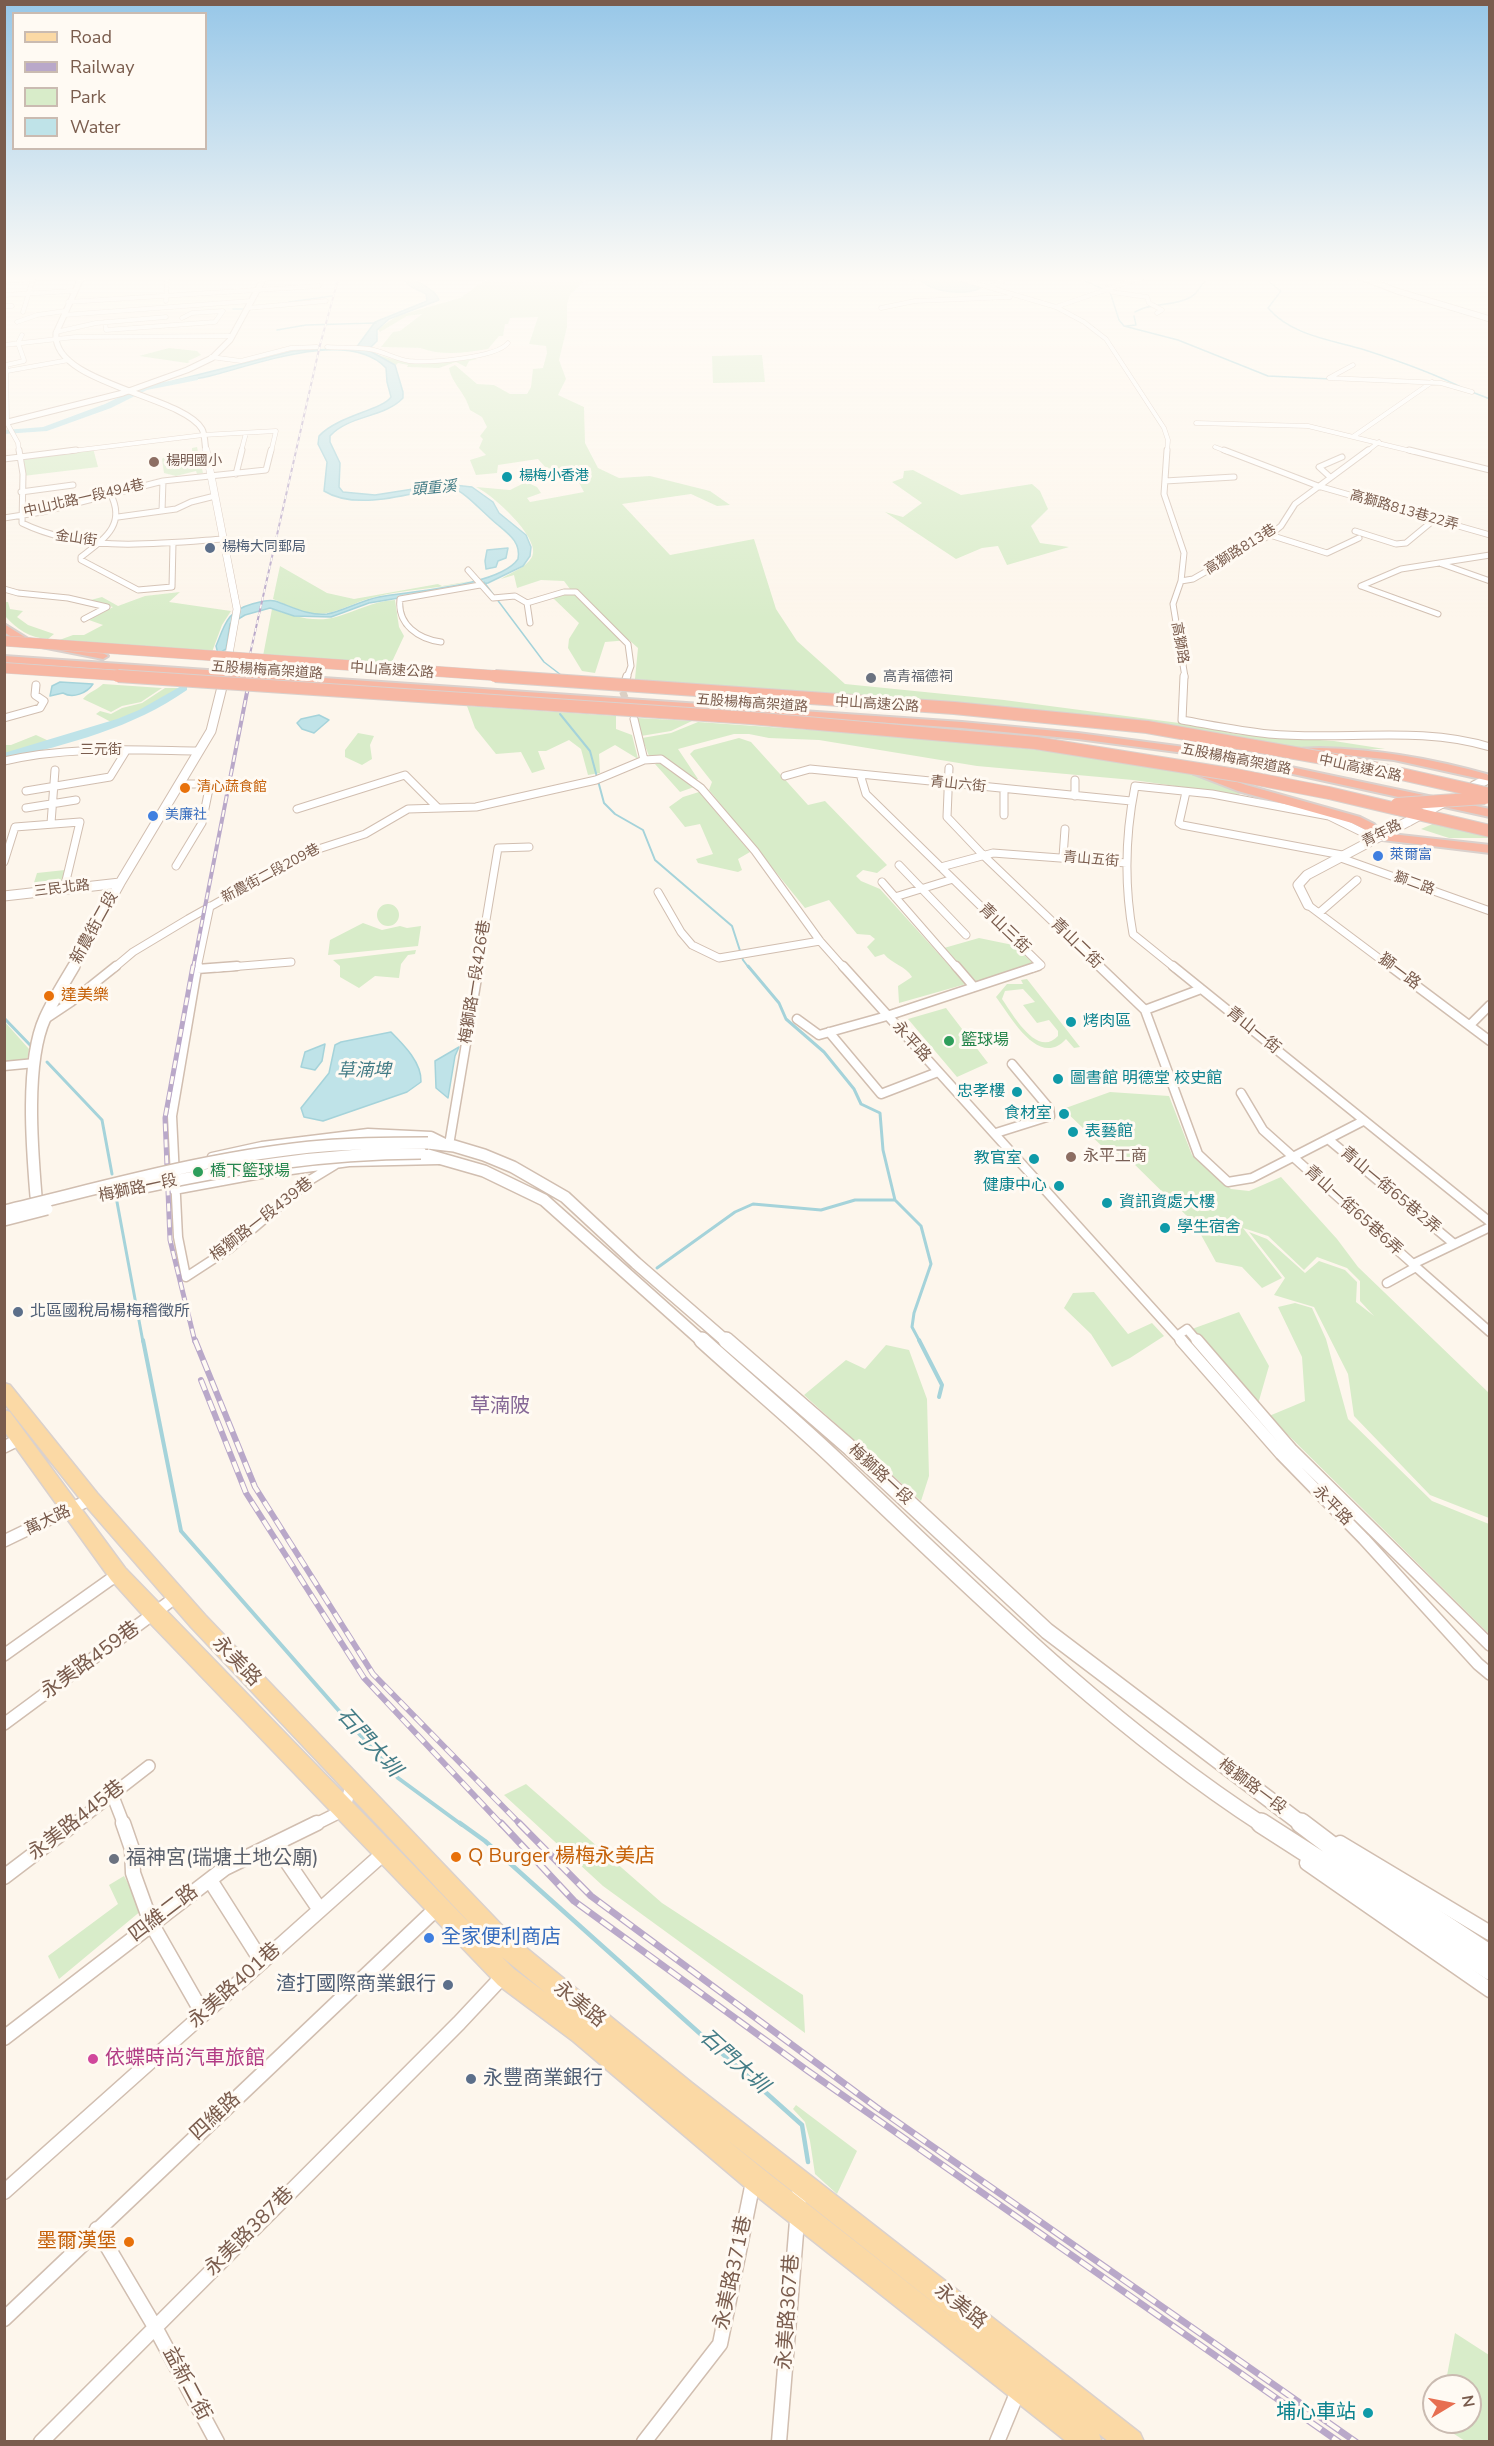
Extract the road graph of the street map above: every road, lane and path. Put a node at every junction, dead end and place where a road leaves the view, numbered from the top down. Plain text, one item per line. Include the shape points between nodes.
1 (5, 390) edge
2 (1140, 390) edge
3 (1420, 390) edge
4 (1467, 390) edge
5 (125, 391) joint
6 (1472, 392) dead end
7 (6, 423) edge
8 (1196, 423) dead end
9 (246, 433) junction
10 (203, 435) junction
11 (1354, 436) junction
12 (1379, 442) junction
13 (1215, 447) dead end
14 (19, 457) junction
15 (1342, 457) dead end
16 (4, 459) edge
17 (1490, 470) edge
18 (236, 474) junction
19 (212, 476) junction
20 (1234, 477) dead end
21 (1330, 477) junction
22 (163, 481) junction
23 (1165, 481) junction
24 (73, 485) dead end
25 (1318, 486) junction
26 (21, 492) junction
27 (110, 494) junction
28 (215, 496) junction
29 (162, 511) junction
30 (21, 514) junction
31 (118, 517) junction
32 (4, 519) edge
33 (1435, 519) junction
34 (1354, 531) dead end
35 (1270, 535) junction
36 (1490, 535) edge
37 (1359, 538) dead end
38 (223, 539) junction
39 (98, 542) junction
40 (173, 543) junction
41 (1490, 555) edge
42 (1440, 563) junction
43 (468, 570) dead end
44 (1181, 581) junction
45 (1490, 581) edge
46 (478, 583) junction
47 (4, 589) edge
48 (527, 603) junction
49 (1438, 614) dead end
50 (84, 619) dead end
51 (530, 623) dead end
52 (4, 627) edge
53 (4, 641) edge
54 (441, 642) dead end
55 (4, 653) edge
56 (4, 659) edge
57 (228, 660) dead end
58 (152, 662) junction
59 (4, 670) edge
60 (177, 671) junction
61 (224, 680) dead end
62 (625, 682) tunnel mouth
63 (36, 685) dead end
64 (4, 718) edge
65 (634, 719) tunnel mouth
66 (962, 725) junction
67 (1192, 743) junction
68 (1490, 747) edge
69 (198, 751) junction
70 (1356, 751) junction
71 (126, 752) junction
72 (644, 760) junction
73 (4, 761) edge
74 (949, 768) dead end
75 (55, 770) dead end
76 (860, 774) junction
77 (785, 776) dead end
78 (1489, 778) edge
79 (1075, 780) dead end
80 (180, 784) junction
81 (948, 784) junction
82 (55, 786) junction
83 (1004, 789) junction
84 (26, 791) dead end
85 (1186, 792) junction
86 (1075, 796) junction
87 (1490, 796) edge
88 (76, 800) dead end
89 (1448, 800) junction
90 (1131, 801) junction
91 (54, 803) junction
92 (1301, 803) junction
93 (1490, 805) edge
94 (437, 807) junction
95 (26, 808) dead end
96 (297, 809) dead end
97 (1490, 813) edge
98 (1004, 814) dead end
99 (51, 823) junction
100 (1065, 829) dead end
101 (1490, 832) edge
102 (1376, 837) junction
103 (529, 847) dead end
104 (1490, 849) edge
105 (984, 856) junction
106 (1340, 856) junction
107 (1063, 857) junction
108 (4, 861) edge
109 (1127, 863) junction
110 (899, 865) dead end
111 (176, 866) dead end
112 (941, 867) junction
113 (953, 879) junction
114 (1357, 880) dead end
115 (882, 882) dead end
116 (120, 883) junction
117 (64, 889) junction
118 (922, 889) junction
119 (658, 892) dead end
120 (4, 896) edge
121 (895, 897) junction
122 (1308, 905) joint
123 (210, 906) junction
124 (1490, 911) edge
125 (1319, 913) junction
126 (966, 935) dead end
127 (820, 941) junction
128 (291, 962) dead end
129 (197, 969) junction
130 (974, 987) junction
131 (1201, 989) junction
132 (1490, 1005) edge
133 (1145, 1010) junction
134 (887, 1016) junction
135 (797, 1019) dead end
136 (44, 1020) junction
137 (1470, 1025) junction
138 (829, 1032) junction
139 (1490, 1041) edge
140 (35, 1063) junction
141 (1012, 1064) dead end
142 (4, 1066) edge
143 (938, 1072) junction
144 (1241, 1093) dead end
145 (1363, 1121) junction
146 (996, 1133) junction
147 (1328, 1139) junction
148 (425, 1148) junction
149 (449, 1152) junction
150 (1294, 1158) junction
151 (344, 1163) junction
152 (173, 1165) junction
153 (174, 1190) junction
154 (36, 1196) dead end
155 (4, 1211) edge
156 (4, 1220) edge
157 (1490, 1222) edge
158 (1490, 1227) edge
159 (1452, 1243) junction
160 (1414, 1266) junction
161 (1387, 1283) dead end
162 (1490, 1332) edge
163 (4, 1390) edge
164 (4, 1417) edge
165 (12, 1443) edge
166 (1287, 1452) junction
167 (91, 1499) junction
168 (70, 1511) junction
169 (4, 1541) edge
170 (118, 1574) junction
171 (176, 1597) junction
172 (155, 1615) junction
173 (1490, 1645) edge
174 (4, 1656) edge
175 (1490, 1674) edge
176 (4, 1724) edge
177 (149, 1766) dead end
178 (352, 1782) junction
179 (112, 1794) junction
180 (344, 1810) junction
181 (1301, 1824) junction
182 (1283, 1838) junction
183 (275, 1844) junction
184 (386, 1852) junction
185 (4, 1877) edge
186 (210, 1880) junction
187 (452, 1889) junction
188 (439, 1906) junction
189 (320, 1910) junction
190 (151, 1923) junction
191 (1490, 1933) edge
192 (1490, 1955) edge
193 (262, 1962) junction
194 (1490, 1970) edge
195 (504, 1975) junction
196 (1490, 1990) edge
197 (203, 2014) junction
198 (4, 2038) edge
199 (764, 2153) junction
200 (754, 2178) junction
201 (800, 2182) junction
202 (4, 2192) edge
203 (797, 2211) junction
204 (97, 2229) junction
205 (4, 2319) edge
206 (155, 2327) junction
207 (1027, 2360) junction
208 (1019, 2388) junction
209 (41, 2442) edge
210 (217, 2442) edge
211 (644, 2442) edge
212 (779, 2442) edge
213 (997, 2442) edge
214 (1089, 2442) edge
215 (1131, 2442) edge

1 - 7 street
2 - 23 street, 高獅路 via 1168,440
3 - 11 street
4 - 6 street
5 - 7 street
5 - 10 street via 189,417
7 - 14 street via 13,432
8 - 11 street via 1291,424
9 - 10 street
9 - 18 street
9 - 18 street, 中山北路一段494巷 via 276,431 266,470
10 - 14 street
10 - 19 street
11 - 12 street
12 - 17 street
12 - 21 street, 高獅路813巷
13 - 25 street, 高獅路813巷22弄
14 - 16 street
14 - 26 street via 23,474
15 - 21 street via 1319,466
18 - 19 street, 中山北路一段494巷
19 - 22 street, 中山北路一段494巷
19 - 28 street
20 - 23 street
21 - 25 street, 高獅路813巷
22 - 27 street, 中山北路一段494巷
22 - 29 street, 中山北路一段494巷
23 - 44 street, 高獅路 via 1164,494 1184,553
24 - 26 street
25 - 33 street, 高獅路813巷22弄
25 - 35 street, 高獅路813巷 via 1295,504
26 - 30 street
27 - 30 street, 中山北路一段494巷
27 - 31 street via 117,504
28 - 29 street
28 - 38 street
29 - 31 street
30 - 32 street, 中山北路一段494巷
30 - 39 street, 金山街 via 22,523 43,533
31 - 39 street
33 - 34 street via 1406,543 1396,544
33 - 36 street, 高獅路813巷22弄
35 - 37 street via 1327,553
35 - 44 street, 高獅路813巷 via 1193,579
38 - 40 street, 金山街
38 - 57 street via 237,609
39 - 40 street, 金山街
39 - 40 street via 81,560 138,590 172,586
41 - 42 street
42 - 45 street
42 - 49 street via 1393,571 1360,586
43 - 46 street
44 - 68 street, 高獅路 via 1173,604 1185,680 1182,720 1269,734 1441,737
46 - 48 street via 492,598 515,596
46 - 54 street via 400,599 408,630 420,638
47 - 50 street via 107,607
48 - 51 street
48 - 62 street via 576,592 628,644 631,666
52 - 58 highway via 25,641
53 - 87 highway, 五股楊梅高架道路, bridge via 942,707 1136,726 1358,764
55 - 58 highway, 中山高速公路
56 - 60 highway, 中山高速公路
58 - 67 highway, 中山高速公路 via 988,719
59 - 60 highway
59 - 101 highway, 五股楊梅高架道路, bridge via 750,718 1036,743 1329,793
60 - 66 highway, 中山高速公路
61 - 69 street, 新農街二段 via 211,731
63 - 64 street via 35,695 44,701 40,708
65 - 72 street
66 - 92 highway via 1184,767 1242,788
66 - 97 highway, 中山高速公路 via 1215,754
67 - 70 highway via 1272,754
67 - 93 highway, 中山高速公路
69 - 71 street, 三元街
69 - 80 street, 新農街二段
70 - 78 highway via 1434,763
70 - 89 highway, bridge via 1407,771
71 - 73 street, 三元街 via 47,752
71 - 82 street via 110,777
72 - 94 street, 新農街二段209巷 via 599,779 476,807
72 - 127 street, 永平路 via 661,759 699,786 754,851
74 - 81 street
75 - 82 street
76 - 77 street, 青山六街 via 810,769
76 - 81 street, 青山六街
76 - 112 street, 青山三街 via 866,794
78 - 89 street, 青年路, bridge
79 - 86 street
80 - 111 street via 210,784 202,823
80 - 116 street, 新農街二段
81 - 83 street, 青山六街
81 - 105 street, 青山二街 via 947,817
82 - 84 street
82 - 91 street
83 - 86 street, 青山六街
83 - 98 street
85 - 90 street, 青山一街 via 1135,786
85 - 102 street via 1329,816
85 - 106 street, 獅二路 via 1179,823 1182,825
86 - 90 street, 青山六街
87 - 89 highway, bridge
88 - 91 street
89 - 92 highway, bridge via 1368,805
89 - 101 highway, bridge
89 - 102 street, 青年路, bridge
90 - 109 street, 青山一街
91 - 95 street
91 - 99 street
92 - 102 highway via 1356,820 1370,827
94 - 96 street via 405,775
94 - 123 street, 新農街二段209巷 via 408,809 365,834 306,853
99 - 108 street via 15,827
99 - 117 street via 81,824
100 - 107 street
102 - 104 highway
102 - 106 street, 青年路
103 - 149 street, 梅獅路一段426巷 via 498,848
105 - 107 street, 青山五街 via 993,853
105 - 109 street, 青山五街
105 - 112 street, 青山五街
105 - 133 street, 青山二街
106 - 122 street, 青年路 via 1307,875 1299,885
106 - 124 street, 獅二路
107 - 109 street, 青山五街
109 - 131 street, 青山一街 via 1127,902 1134,934
110 - 118 street
112 - 113 street, 青山三街
113 - 118 street
113 - 130 street, 青山三街 via 1041,965
114 - 125 street
115 - 121 street
116 - 117 street, 三民北路
116 - 136 street, 新農街二段
117 - 120 street, 三民北路
118 - 121 street
118 - 126 street
119 - 127 street via 692,945 719,958
121 - 130 street
122 - 125 street, 獅一路
123 - 129 street
123 - 136 street, 新農街二段209巷 via 133,952
125 - 137 street, 獅一路
127 - 134 street, 永平路
128 - 129 street
129 - 152 street via 172,1116
130 - 134 street, 青山三街
131 - 133 street
131 - 145 street, 青山一街
132 - 137 street
133 - 150 street, 青山二街 via 1198,1154 1228,1182 1252,1178
134 - 138 street, 青山三街
134 - 143 street, 永平路
135 - 138 street via 819,1035
136 - 140 street, 新農街二段
137 - 139 street, 獅一路
138 - 143 street via 881,1094
140 - 142 street
140 - 154 street, 新農街二段 via 31,1130
141 - 146 street via 1048,1108 1050,1116
143 - 146 street, 永平路
144 - 150 street, 青山一街65巷6弄 via 1263,1130
145 - 147 street
145 - 157 street, 青山一街
146 - 166 street, 永平路 via 1177,1336
147 - 150 street
147 - 159 street, 青山一街65巷2弄
148 - 149 street, 梅獅路一段
148 - 155 street, 梅獅路一段, bridge via 347,1143 265,1154
148 - 156 street, 梅獅路一段, bridge via 256,1166
149 - 151 street, 梅獅路一段
149 - 152 street, 梅獅路一段 via 431,1136 368,1132 262,1146
149 - 181 street, 梅獅路一段 via 484,1155 565,1197 848,1446 1047,1631
149 - 182 street, 梅獅路一段 via 544,1200 835,1459 1027,1642 1153,1745
150 - 160 street, 青山一街65巷6弄
151 - 153 street, 梅獅路一段
151 - 153 street, 梅獅路一段439巷 via 310,1180 229,1249 186,1277
152 - 153 street
158 - 159 street
159 - 160 street
160 - 161 street
160 - 162 street, 青山一街65巷6弄
163 - 167 main road, 永美路
164 - 165 main road, 永美路
165 - 168 main road, 永美路
166 - 173 street, 永平路
166 - 175 street, 永平路
167 - 168 street, 萬大路
167 - 171 main road, 永美路
168 - 169 street, 萬大路
168 - 170 main road, 永美路
170 - 172 main road, 永美路
170 - 174 street
171 - 172 street, 永美路459巷
171 - 178 main road, 永美路
172 - 176 street, 永美路459巷
172 - 180 main road, 永美路
177 - 179 street, 永美路445巷
178 - 180 street
178 - 187 main road, 永美路
179 - 185 street, 永美路445巷
179 - 190 street via 127,1832 133,1873
180 - 183 street, 四維二路
180 - 184 main road, 永美路
181 - 191 street, 梅獅路一段 via 1355,1851
181 - 192 street, 梅獅路一段 via 1375,1879
182 - 194 street, 梅獅路一段
182 - 196 street, 梅獅路一段 via 1304,1861
183 - 186 street, 四維二路 via 225,1868
183 - 189 street
184 - 188 main road, 永美路
184 - 189 street, 永美路401巷
186 - 190 street, 四維二路
186 - 193 street
187 - 188 street, 四維路
187 - 199 main road, 永美路 via 506,1946
188 - 195 main road, 永美路
188 - 204 street, 四維路
189 - 193 street, 永美路401巷
190 - 197 street
190 - 198 street, 四維二路
193 - 197 street, 永美路401巷
195 - 200 main road, 永美路 via 581,2033
195 - 206 street, 永美路387巷
197 - 202 street, 永美路401巷
199 - 200 street, 永美路371巷
199 - 201 main road, 永美路
200 - 203 main road, 永美路
200 - 211 street, 永美路371巷 via 720,2344
201 - 203 street, 永美路367巷
201 - 207 main road, 永美路
203 - 208 main road, 永美路
203 - 212 street, 永美路367巷
204 - 205 street, 四維路
204 - 206 street, 益新二街
206 - 209 street, 永美路387巷
206 - 210 street, 益新二街
207 - 208 street
207 - 215 main road, 永美路
208 - 213 street
208 - 214 main road, 永美路

